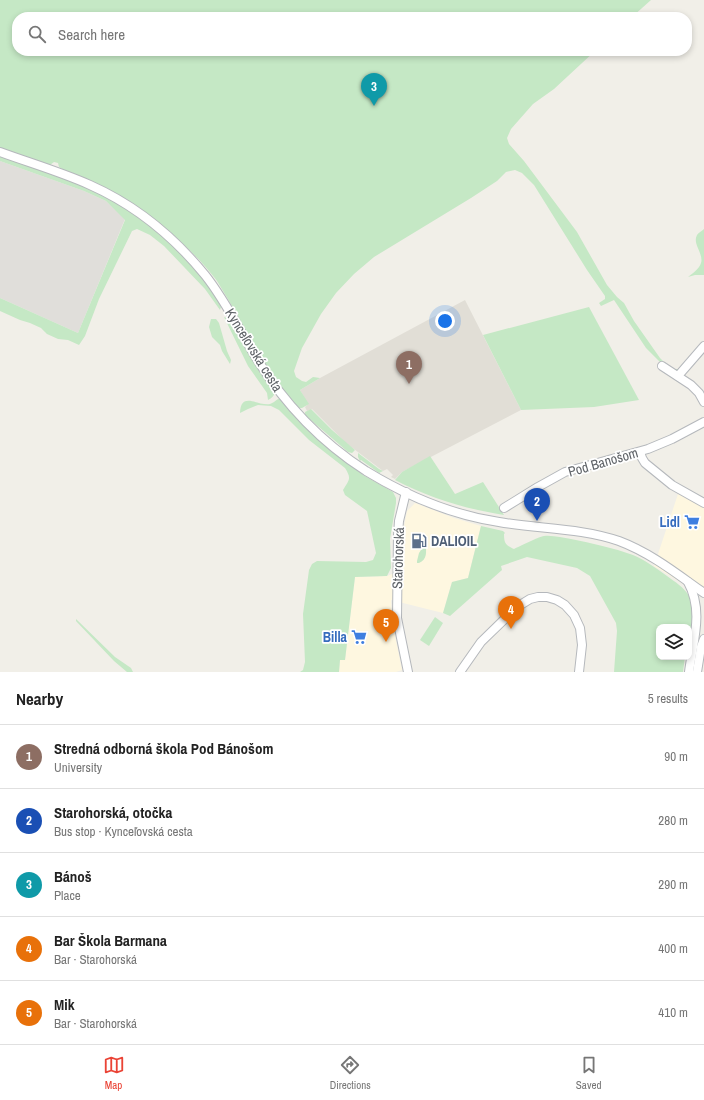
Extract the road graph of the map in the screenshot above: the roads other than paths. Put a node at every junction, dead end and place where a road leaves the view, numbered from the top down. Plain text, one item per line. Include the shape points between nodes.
1 (0, 152) edge
2 (704, 346) edge
3 (662, 366) dead end
4 (678, 376) junction
5 (704, 402) edge
6 (704, 422) edge
7 (640, 452) junction
8 (406, 492) junction
9 (702, 499) edge
10 (504, 508) dead end
11 (686, 580) junction
12 (704, 586) edge
13 (704, 593) edge
14 (704, 620) edge
15 (697, 632) junction
16 (704, 639) edge
17 (408, 672) edge
18 (460, 672) edge
19 (579, 672) edge
20 (688, 672) edge
21 (697, 672) edge

1 - 8 street, Kynceľovská cesta via 104,191 125,203 165,233 204,273 226,304 264,369 283,396 304,419 350,460
2 - 4 street
3 - 4 street
4 - 5 street via 695,388
6 - 7 street, Pod Banošom
7 - 9 street via 645,463 668,482 679,490
7 - 10 street, Pod Banošom via 565,472
8 - 11 street, Kynceľovská cesta via 440,507 478,518 579,532 619,541 654,558
8 - 17 street, Starohorská via 399,521 397,618
11 - 12 street
11 - 13 street
11 - 15 street via 698,608
14 - 15 street
15 - 20 street
16 - 21 street
18 - 19 street via 481,642 517,607 538,597 556,600 574,615 580,628 582,645

